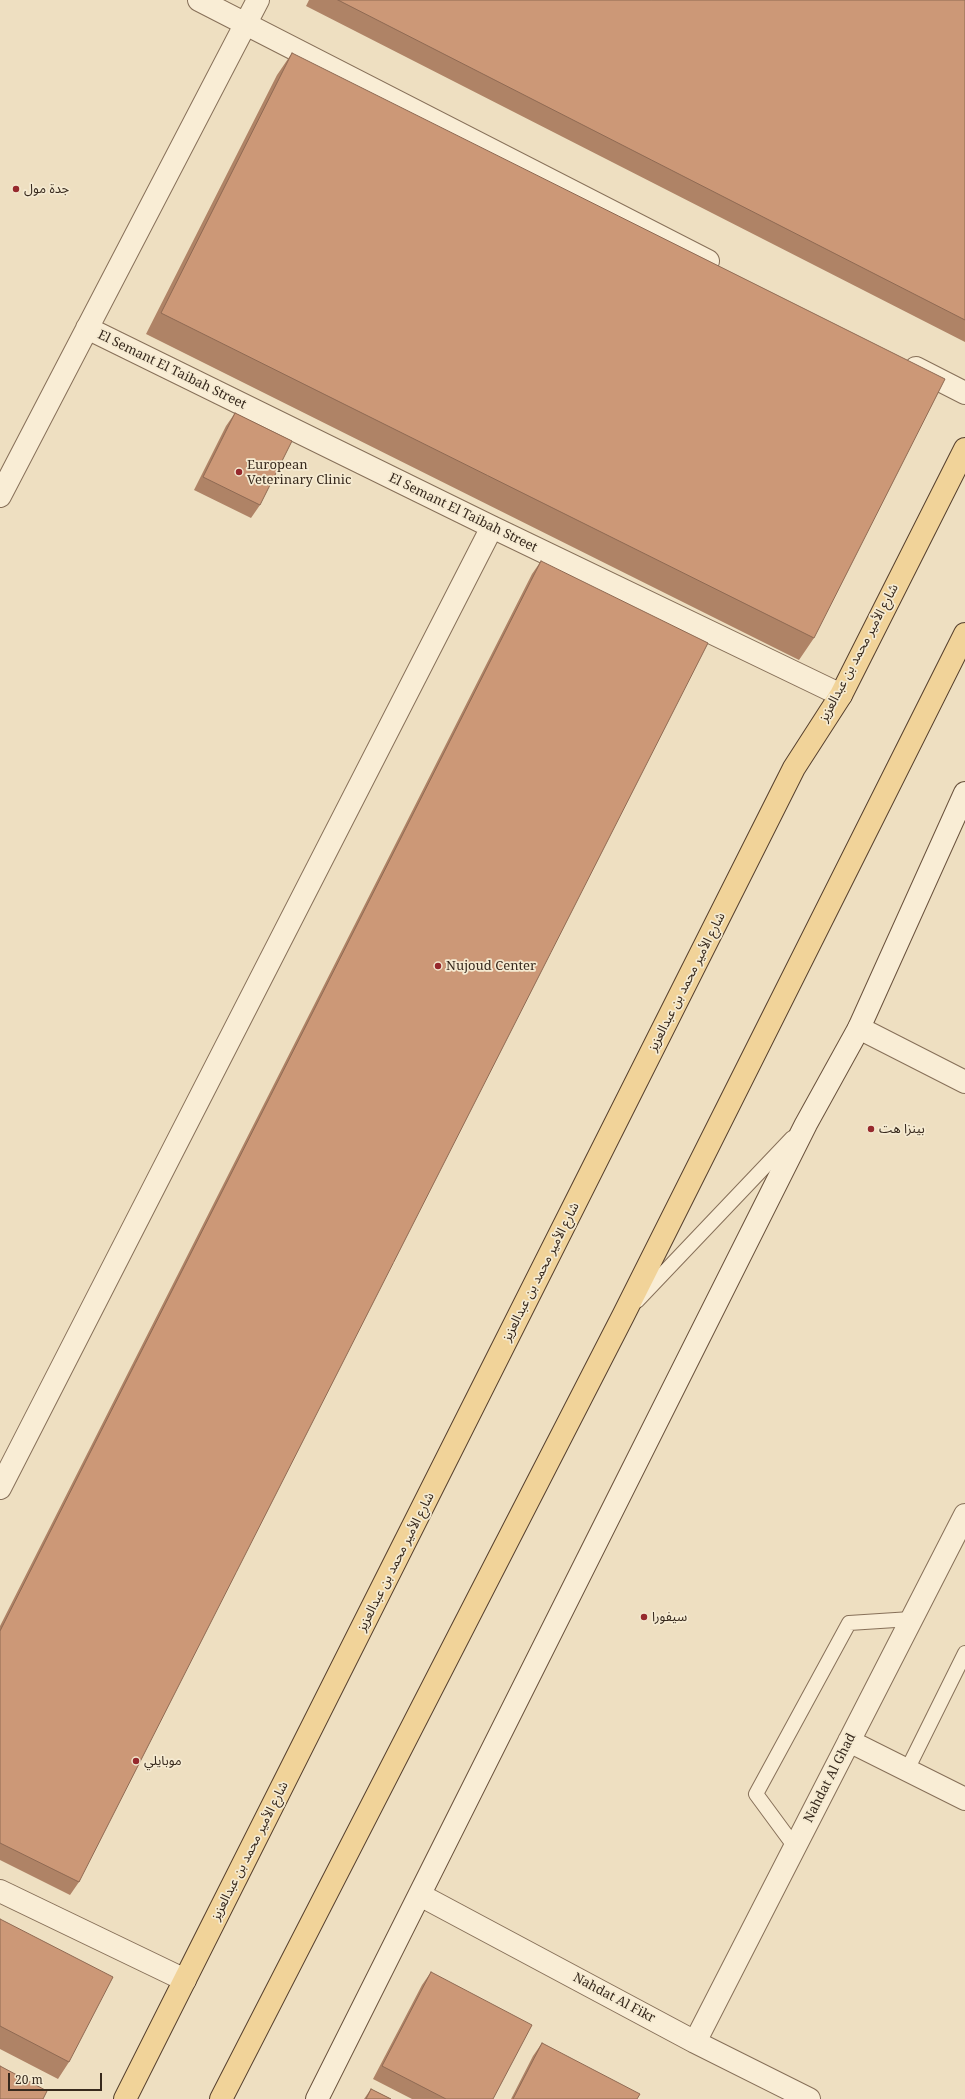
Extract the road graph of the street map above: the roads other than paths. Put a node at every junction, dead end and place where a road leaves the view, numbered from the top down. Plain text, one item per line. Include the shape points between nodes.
1 (199, 0) edge
2 (258, 0) edge
3 (246, 24) junction
4 (725, 270) edge
5 (87, 328) junction
6 (902, 360) edge
7 (965, 393) edge
8 (965, 449) edge
9 (0, 496) edge
10 (492, 528) junction
11 (965, 634) edge
12 (841, 695) junction
13 (965, 793) edge
14 (859, 1028) junction
15 (965, 1082) edge
16 (806, 1124) junction
17 (622, 1316) junction
18 (0, 1488) edge
19 (965, 1516) edge
20 (912, 1619) junction
21 (965, 1653) edge
22 (849, 1741) junction
23 (907, 1770) junction
24 (965, 1799) edge
25 (795, 1847) junction
26 (0, 1891) edge
27 (420, 1895) junction
28 (185, 1980) junction
29 (696, 2042) junction
30 (125, 2099) edge
31 (221, 2099) edge
32 (317, 2099) edge
33 (809, 2099) edge

1 - 3 street
2 - 3 street
3 - 4 street
3 - 5 street
5 - 9 street
5 - 10 street, El Semant El Taibah Street
6 - 7 street
8 - 12 main road, شارع الأمير محمد بن عبدالعزيز
10 - 12 street, El Semant El Taibah Street
10 - 18 street
11 - 17 main road
12 - 28 main road, شارع الأمير محمد بن عبدالعزيز via 794,768
13 - 14 street
14 - 15 street
14 - 16 street
16 - 17 lane
16 - 27 street
17 - 31 main road
19 - 20 street, Nahdat Al Ghad
20 - 22 street, Nahdat Al Ghad
20 - 25 lane via 849,1623 756,1794
21 - 23 lane
22 - 23 street
22 - 25 street, Nahdat Al Ghad
23 - 24 street
25 - 29 street, Nahdat Al Ghad
26 - 28 street
27 - 29 street, Nahdat Al Fikr
27 - 32 street
28 - 30 main road, شارع الأمير محمد بن عبدالعزيز
29 - 33 street, Nahdat Al Fikr

